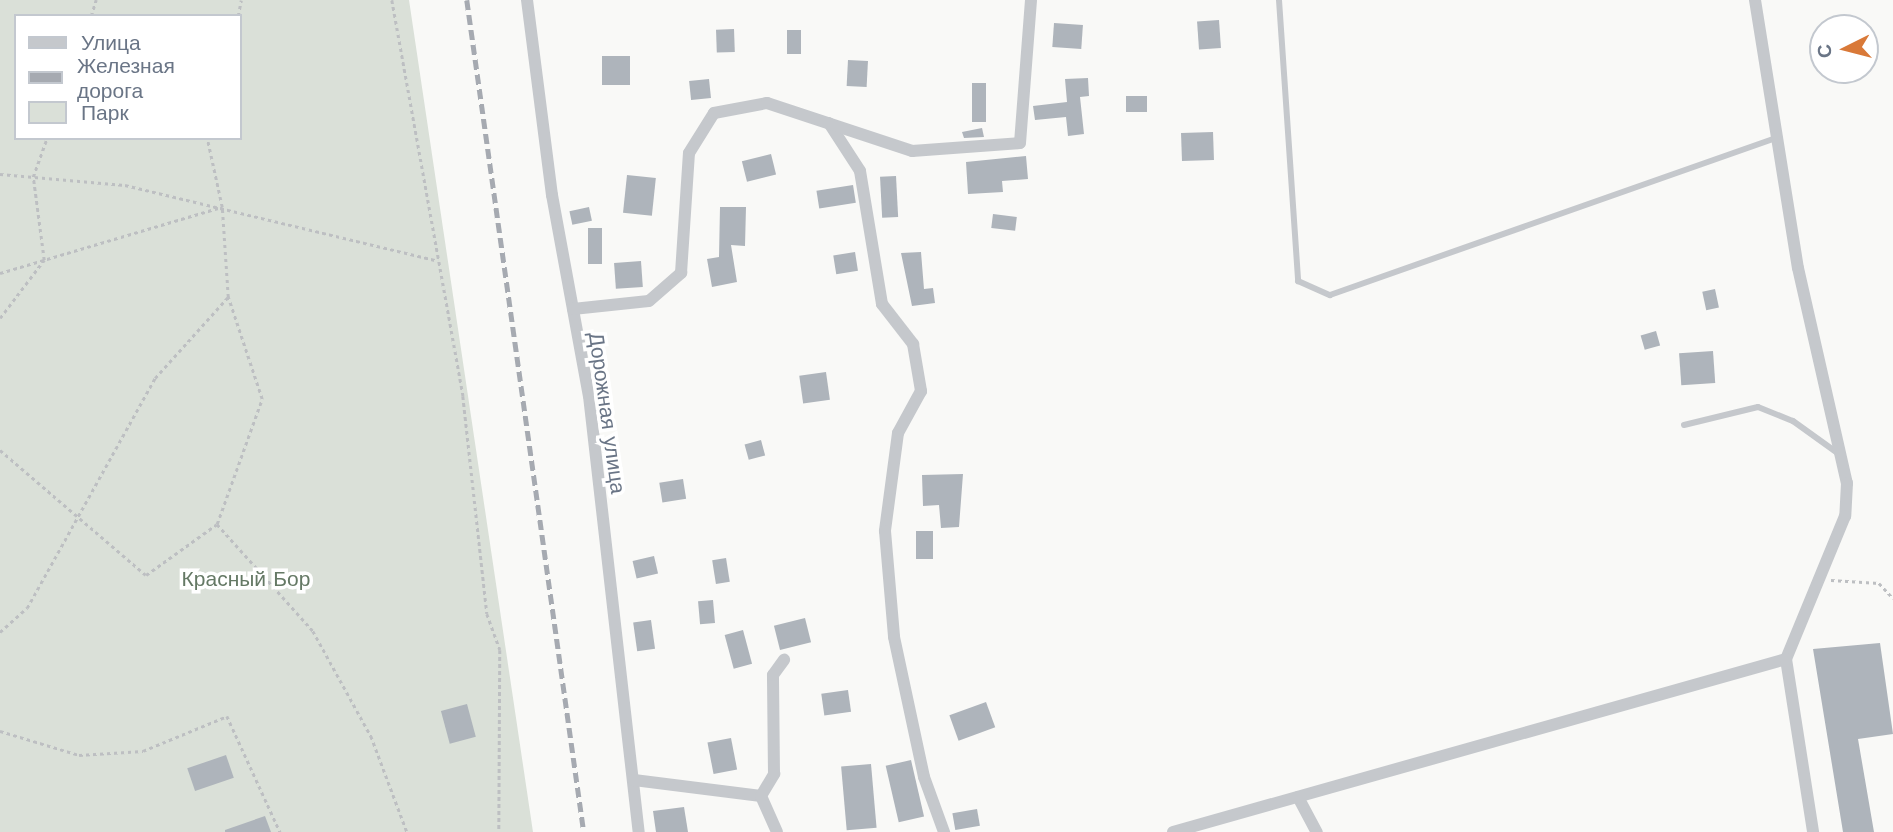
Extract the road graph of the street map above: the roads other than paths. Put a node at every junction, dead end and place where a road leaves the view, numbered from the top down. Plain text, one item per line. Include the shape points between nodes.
1 (527, 0) edge
2 (1031, 0) edge
3 (1279, 0) edge
4 (1755, 0) edge
5 (829, 123) junction
6 (1775, 138) junction
7 (573, 309) junction
8 (1684, 425) dead end
9 (1839, 454) junction
10 (1786, 659) junction
11 (784, 660) dead end
12 (634, 780) junction
13 (761, 796) junction
14 (1298, 797) junction
15 (639, 832) edge
16 (777, 832) edge
17 (944, 832) edge
18 (1173, 832) edge
19 (1317, 832) edge
20 (1813, 832) edge

1 - 7 street, Дорожная улица
2 - 5 street via 1020,143 912,151
3 - 6 lane via 1298,281 1330,295
4 - 6 street
5 - 7 street via 767,103 714,113 689,153 681,273 649,301
5 - 17 street via 860,171 882,304 913,344 920,391 898,433 885,531 894,637 924,777
6 - 9 street
7 - 12 street, Дорожная улица
8 - 9 lane via 1758,407 1793,421
9 - 10 street via 1847,483 1845,516
10 - 14 street
10 - 20 street
11 - 13 street via 774,675 774,774
12 - 13 street
12 - 15 street, Дорожная улица
13 - 16 street
14 - 18 street
14 - 19 street

